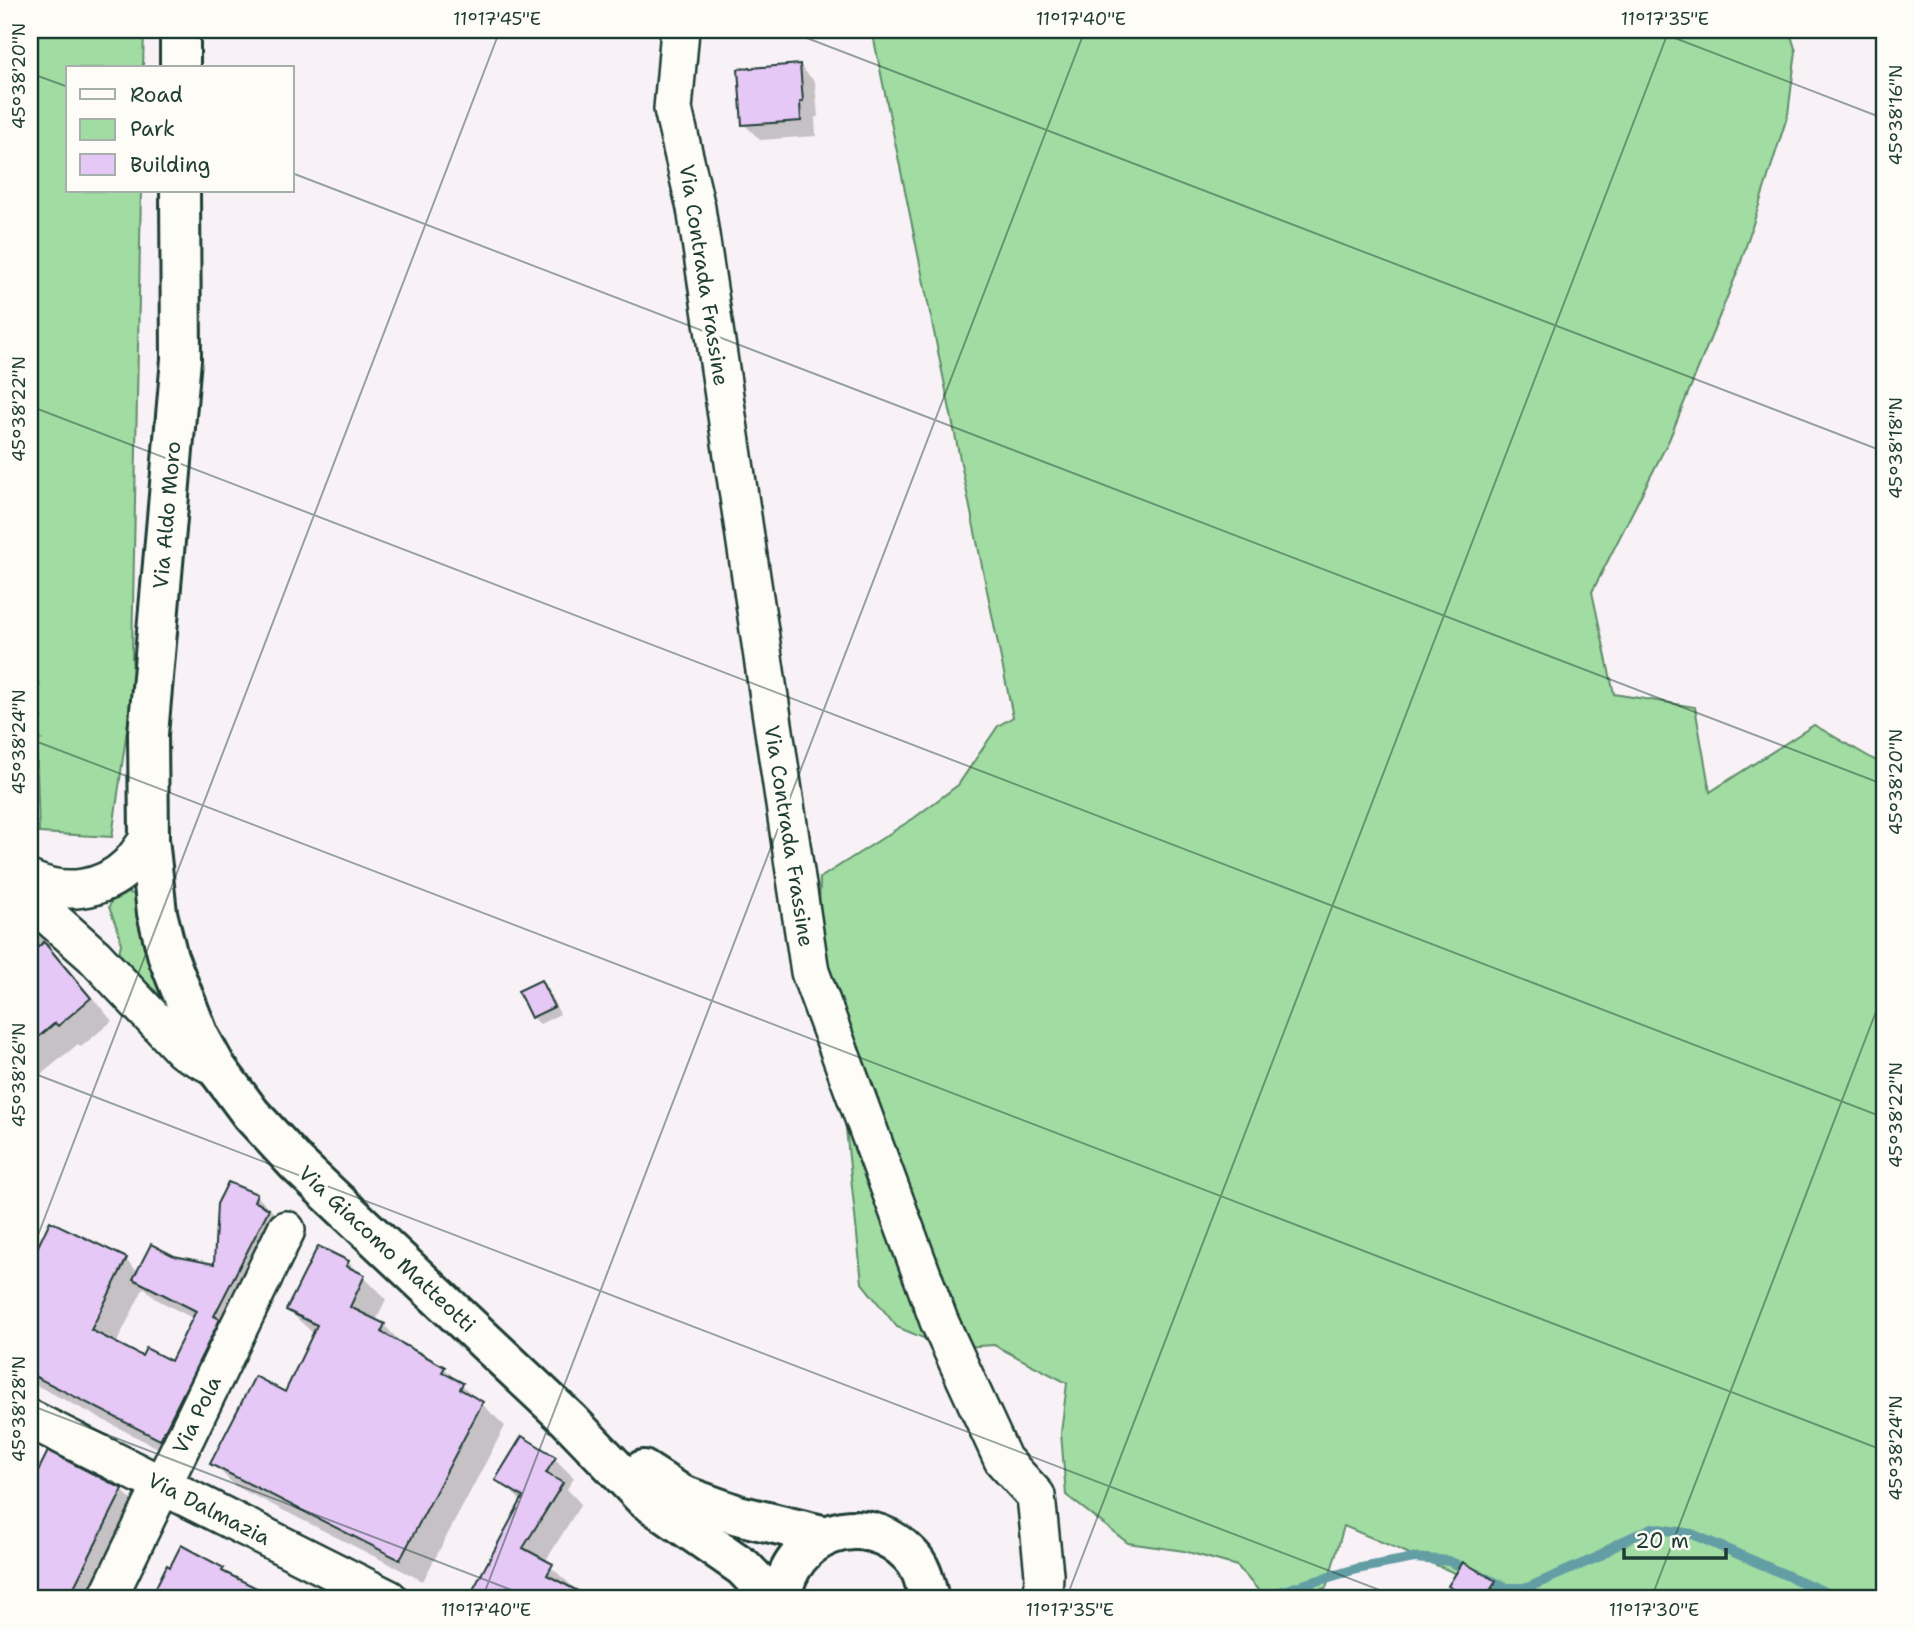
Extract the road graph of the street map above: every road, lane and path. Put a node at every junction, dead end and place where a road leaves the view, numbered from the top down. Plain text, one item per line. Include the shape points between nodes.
1 (180, 30) edge
2 (680, 30) edge
3 (180, 66) edge
4 (180, 192) edge
5 (149, 839) junction
6 (30, 880) edge
7 (30, 890) edge
8 (216, 1067) junction
9 (286, 1230) dead end
10 (30, 1419) edge
11 (569, 1420) junction
12 (163, 1486) junction
13 (826, 1536) junction
14 (927, 1588) edge
15 (107, 1599) edge
16 (389, 1599) edge
17 (774, 1599) edge
18 (780, 1599) edge
19 (956, 1599) edge
20 (1043, 1599) edge

1 - 3 street
2 - 20 street, Via Contrada Frassine via 673,109 696,208 810,972 939,1321 1003,1460 1036,1496
4 - 5 street, Via Aldo Moro via 181,359 148,734
5 - 6 street via 129,866 84,889 64,891
5 - 8 street, Via Giacomo Matteotti via 157,913 168,957
7 - 8 street, Via Giacomo Matteotti via 50,917 183,1049
8 - 11 street, Via Giacomo Matteotti via 297,1164
9 - 12 street, Via Pola
10 - 12 street, Via Dalmazia
11 - 13 street, Via Giacomo Matteotti via 682,1495 738,1515
11 - 17 street, Via Giacomo Matteotti via 645,1499 743,1567
12 - 15 street, Via Pola
12 - 16 street, Via Dalmazia
13 - 14 street via 872,1532 894,1541 911,1556
13 - 18 street via 792,1563
14 - 19 street

